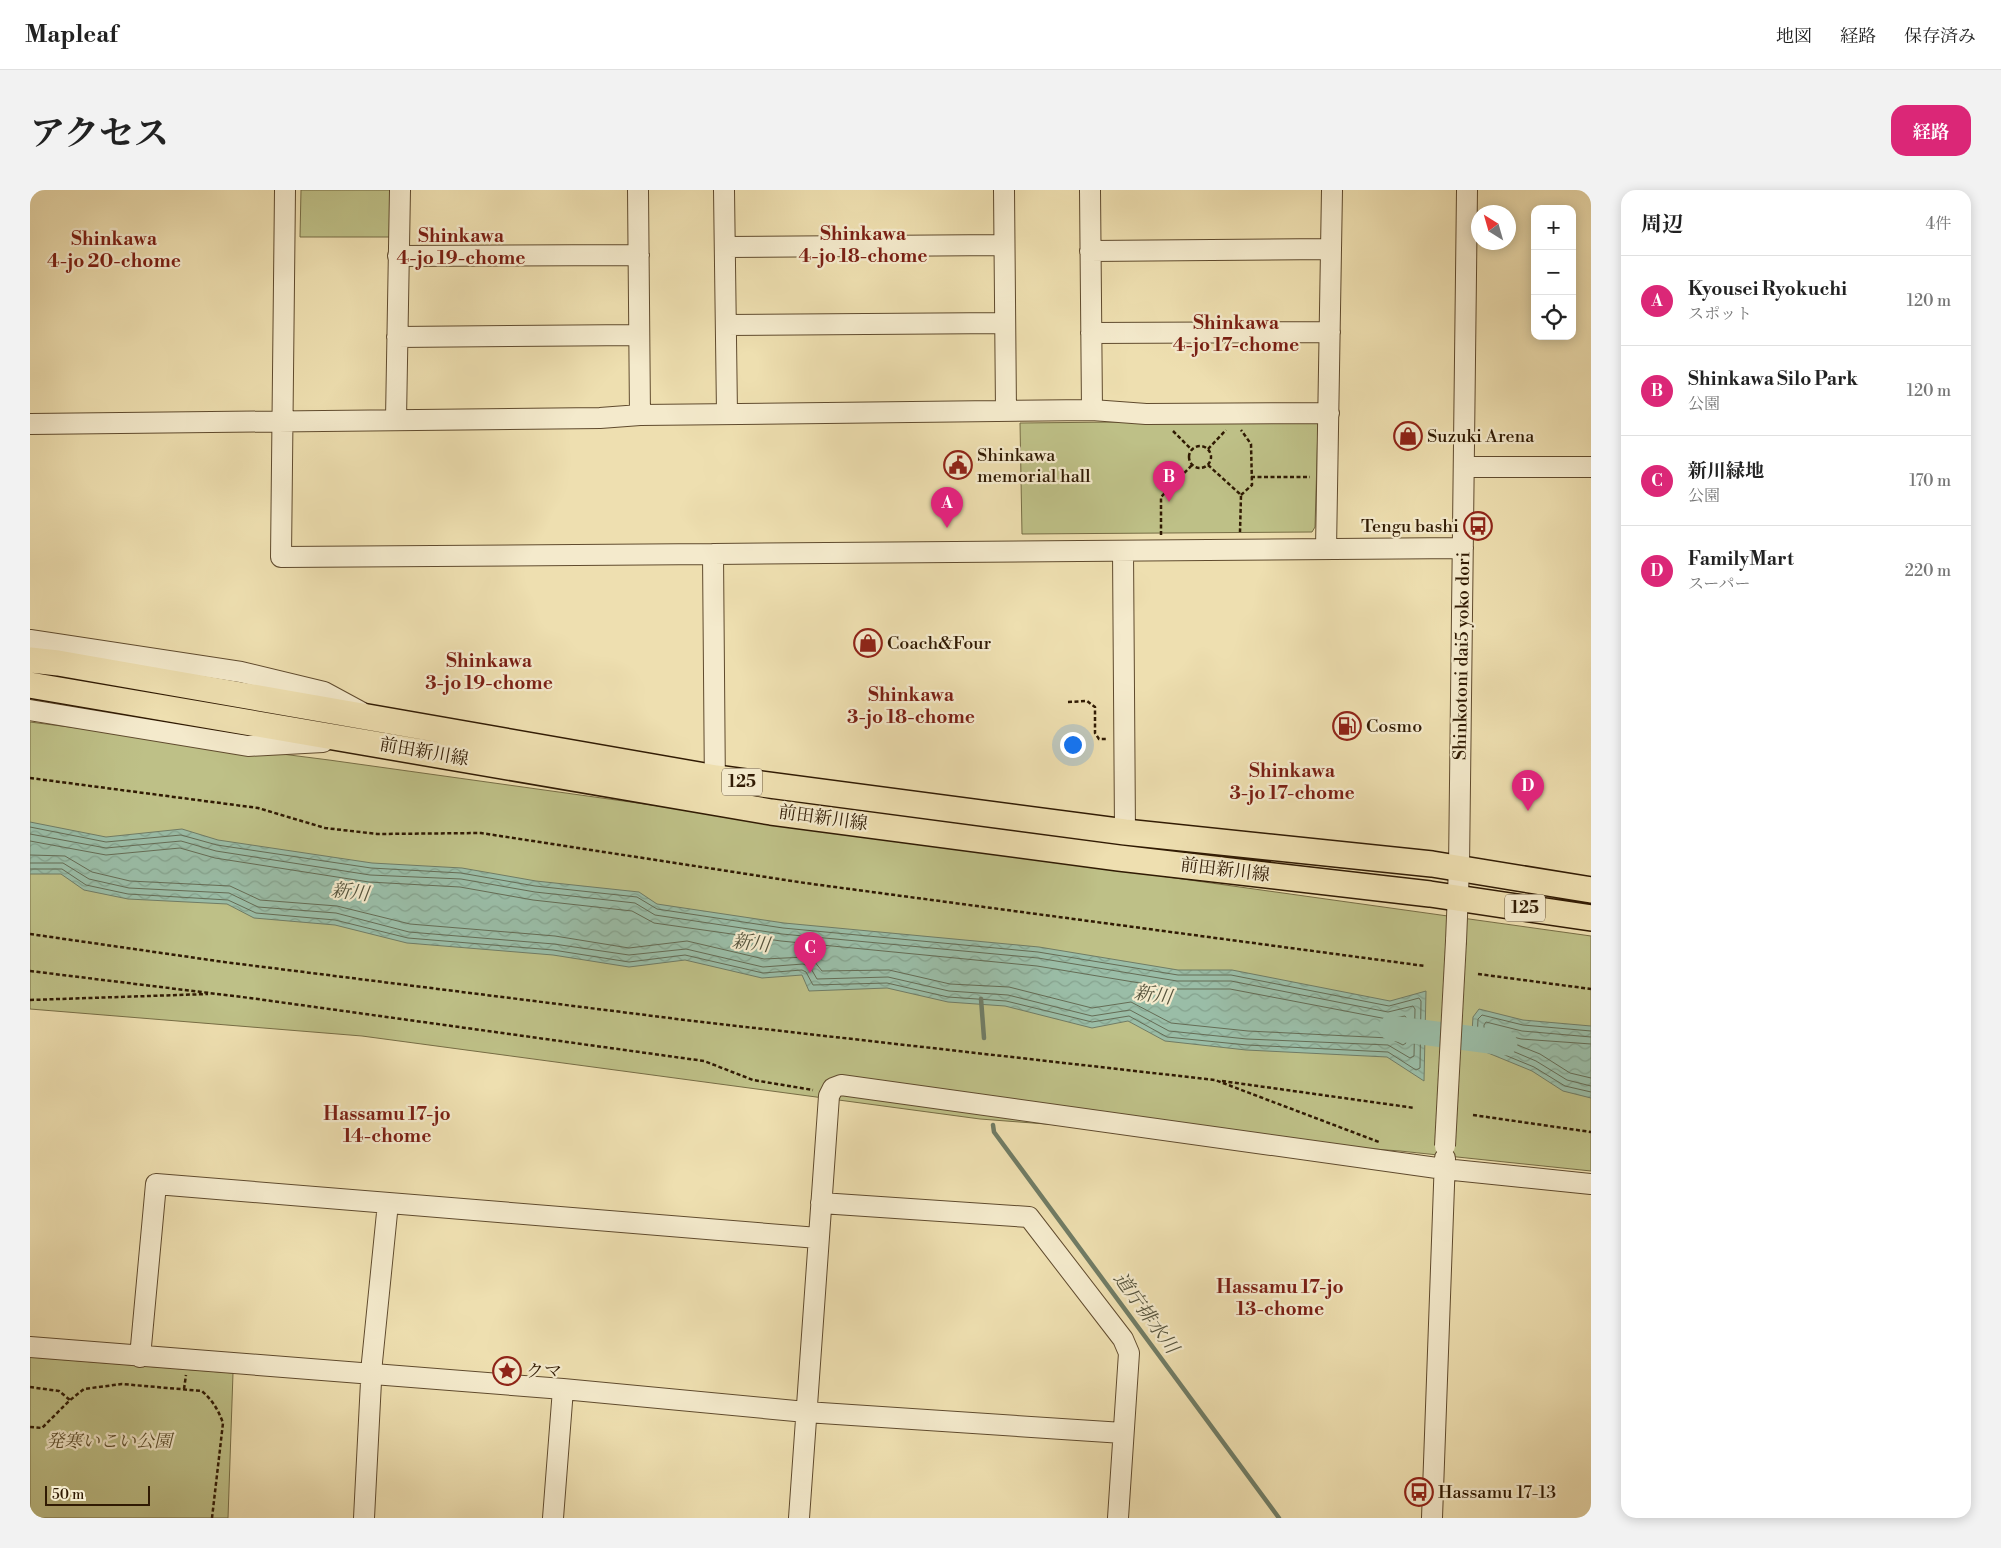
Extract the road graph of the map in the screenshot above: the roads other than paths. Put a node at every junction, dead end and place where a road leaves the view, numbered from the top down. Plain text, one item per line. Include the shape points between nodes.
1 (286, 190) edge
2 (400, 190) edge
3 (638, 190) edge
4 (724, 190) edge
5 (1004, 190) edge
6 (1090, 190) edge
7 (1332, 190) edge
8 (1467, 190) edge
9 (1004, 245) junction
10 (724, 247) junction
11 (1330, 249) junction
12 (1090, 251) junction
13 (639, 255) junction
14 (398, 256) junction
15 (1005, 323) junction
16 (726, 326) junction
17 (1330, 332) junction
18 (1091, 333) junction
19 (639, 335) junction
20 (397, 337) junction
21 (1092, 410) junction
22 (1006, 411) junction
23 (727, 413) junction
24 (1329, 413) junction
25 (640, 415) junction
26 (396, 419) junction
27 (282, 421) junction
28 (30, 424) edge
29 (1464, 467) junction
30 (1591, 468) edge
31 (1463, 548) junction
32 (1326, 549) junction
33 (1123, 551) junction
34 (714, 554) junction
35 (30, 640) edge
36 (30, 660) edge
37 (30, 685) edge
38 (30, 710) edge
39 (370, 717) junction
40 (358, 741) junction
41 (715, 790) junction
42 (1125, 832) junction
43 (1459, 868) junction
44 (1591, 890) edge
45 (1458, 898) junction
46 (1591, 918) edge
47 (1444, 1169) junction
48 (1591, 1184) edge
49 (388, 1203) junction
50 (821, 1204) junction
51 (818, 1238) junction
52 (30, 1347) edge
53 (140, 1356) junction
54 (372, 1375) junction
55 (563, 1389) junction
56 (806, 1412) junction
57 (1123, 1433) junction
58 (364, 1518) edge
59 (553, 1518) edge
60 (799, 1518) edge
61 (1118, 1518) edge
62 (1432, 1518) edge

1 - 27 street
2 - 14 street
3 - 13 street
4 - 10 street
5 - 9 street
6 - 12 street
7 - 11 street
8 - 29 street, Shinkotoni dai5 yoko dori
9 - 10 street
9 - 15 street
10 - 16 street
11 - 12 street
11 - 17 street
12 - 18 street
13 - 14 street
13 - 19 street
14 - 20 street
15 - 16 street
15 - 22 street
16 - 23 street
17 - 18 street
17 - 24 street
18 - 21 street
19 - 20 street
19 - 25 street
20 - 26 street
21 - 22 street
21 - 24 street via 1146,414
22 - 23 street
23 - 25 street
24 - 32 street
25 - 26 street
26 - 27 street
27 - 28 street
27 - 34 street via 281,557
29 - 30 street
29 - 31 street, Shinkotoni dai5 yoko dori
31 - 32 street
31 - 43 street, Shinkotoni dai5 yoko dori
32 - 33 street
33 - 34 street
33 - 42 street
34 - 41 street
35 - 39 street via 241,672 324,692
36 - 39 main road, 前田新川線 / 125
37 - 40 main road, 前田新川線 / 125
38 - 40 street via 248,746
39 - 41 main road, 前田新川線 / 125
40 - 41 main road, 前田新川線 / 125
41 - 42 main road, 前田新川線 / 125
41 - 45 main road, 前田新川線 / 125 via 781,813 1119,858
42 - 43 main road, 前田新川線 / 125
43 - 44 main road, 前田新川線 / 125
43 - 45 street, Shinkotoni dai5 yoko dori
45 - 46 main road, 前田新川線 / 125
45 - 47 street, Shinkotoni dai5 yoko dori, bridge
47 - 48 street
47 - 50 street via 840,1084 829,1096
47 - 62 street, Shinkotoni dai5 yoko dori
49 - 51 street
49 - 53 street via 156,1184
49 - 54 street
50 - 51 street
50 - 57 street via 1028,1217 1123,1338 1128,1353
51 - 56 street
52 - 53 street
53 - 54 street
54 - 55 street
54 - 58 street
55 - 56 street
55 - 59 street
56 - 57 street
56 - 60 street
57 - 61 street

